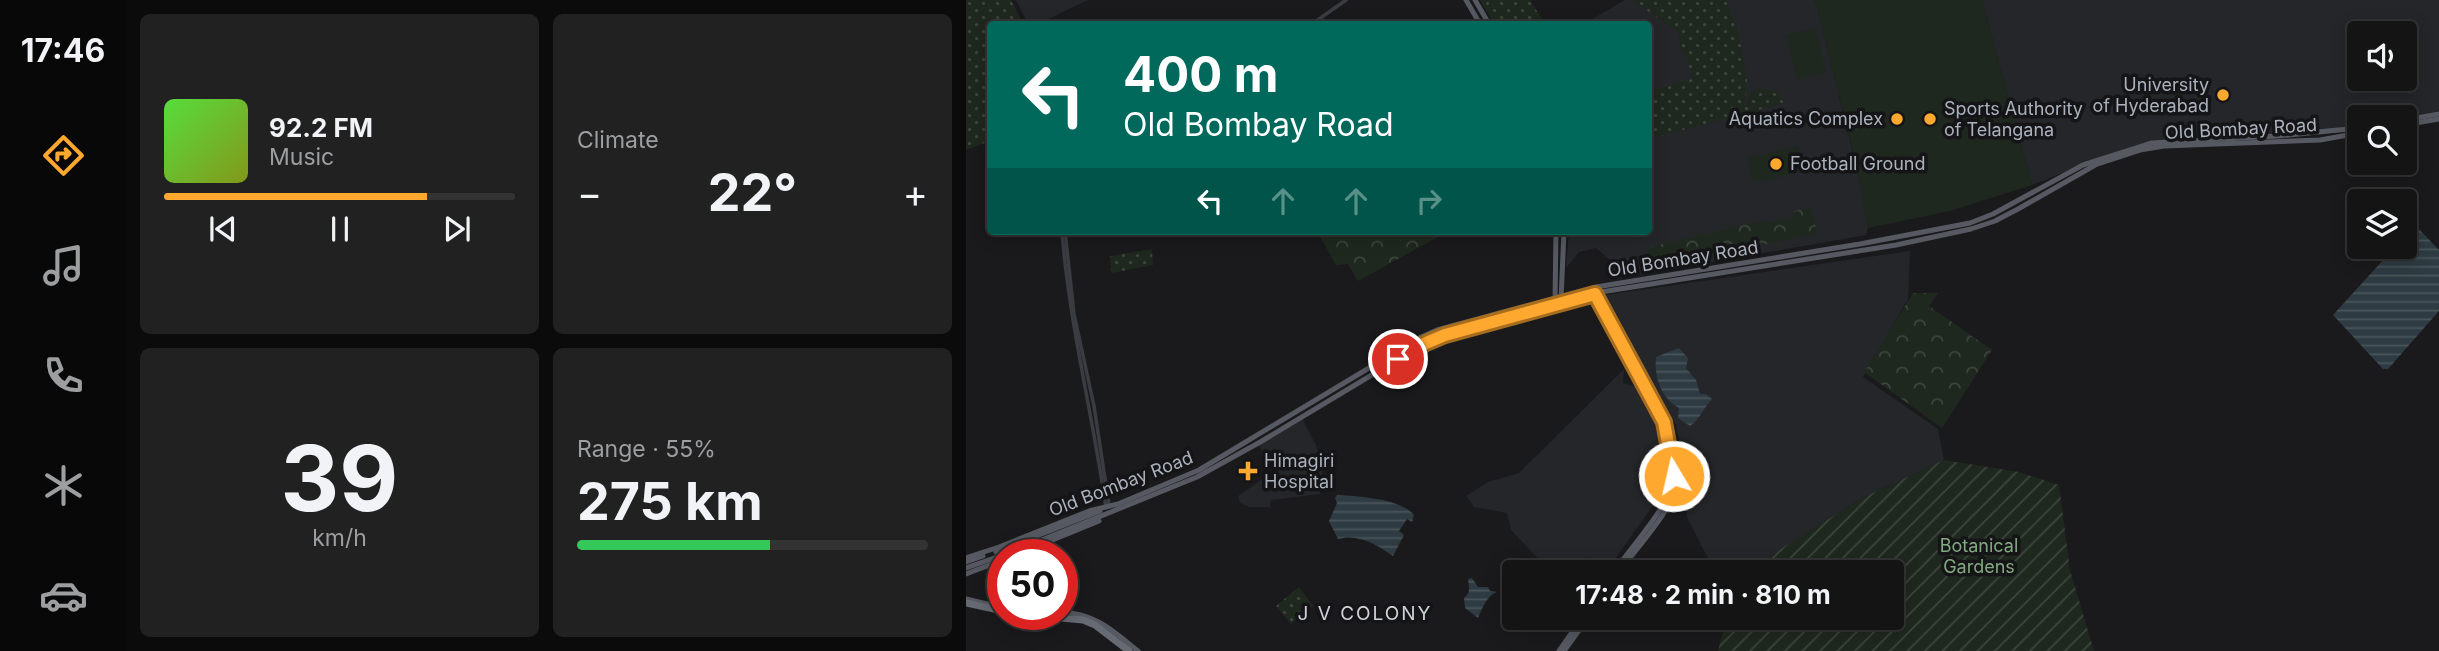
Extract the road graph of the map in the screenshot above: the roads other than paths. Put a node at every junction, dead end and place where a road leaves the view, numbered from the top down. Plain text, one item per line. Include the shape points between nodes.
1 (1344, 0) edge
2 (1466, 0) edge
3 (1475, 0) edge
4 (1314, 21) edge
5 (1478, 21) edge
6 (1487, 21) edge
7 (2439, 117) edge
8 (2417, 119) edge
9 (2417, 122) edge
10 (2347, 129) edge
11 (2347, 136) edge
12 (1063, 235) edge
13 (1556, 235) edge
14 (1564, 235) edge
15 (1882, 243) junction
16 (1562, 273) junction
17 (1554, 287) junction
18 (1598, 293) junction
19 (1571, 294) junction
20 (1558, 301) junction
21 (1528, 305) junction
22 (1452, 330) junction
23 (1107, 506) junction
24 (1104, 516) junction
25 (1094, 517) junction
26 (1044, 539) edge
27 (1057, 539) edge
28 (978, 554) junction
29 (966, 560) edge
30 (1626, 560) edge
31 (987, 562) edge
32 (987, 565) edge
33 (983, 567) junction
34 (966, 568) edge
35 (966, 574) edge
36 (966, 602) edge
37 (987, 607) edge
38 (1078, 614) edge
39 (1078, 617) edge
40 (1078, 620) edge
41 (1078, 622) edge
42 (1574, 630) edge
43 (1578, 630) edge
44 (1131, 651) edge
45 (1561, 651) edge

1 - 4 street
2 - 5 main road
3 - 6 main road
7 - 8 main road
7 - 9 main road
10 - 15 main road, Old Bombay Road via 2151,143 2083,165 1970,223
11 - 15 main road, Old Bombay Road via 2140,150 2097,164 1995,221 1952,234
12 - 23 street
13 - 17 main road
14 - 16 main road
15 - 18 main road, Old Bombay Road
15 - 19 main road, Old Bombay Road
16 - 19 main road via 1564,291
16 - 20 main road
17 - 20 main road
17 - 21 main road
18 - 20 main road, Old Bombay Road
18 - 30 main road via 1668,420 1677,473 1672,496 1658,521
19 - 20 main road, Old Bombay Road
20 - 21 main road, Old Bombay Road
20 - 22 main road
21 - 22 main road, Old Bombay Road
22 - 23 main road, Old Bombay Road via 1437,330 1419,338 1199,470
22 - 24 main road via 1197,477
23 - 25 main road
23 - 28 main road, Old Bombay Road
24 - 25 main road
24 - 27 main road, Old Bombay Road
25 - 26 main road
25 - 29 main road
28 - 29 main road, Old Bombay Road
28 - 33 main road
31 - 34 main road
32 - 33 main road
33 - 35 main road
36 - 37 highway
38 - 44 main road via 1099,621
39 - 44 highway via 1102,626
40 - 44 highway via 1095,625
41 - 44 main road
42 - 45 main road
43 - 45 main road

